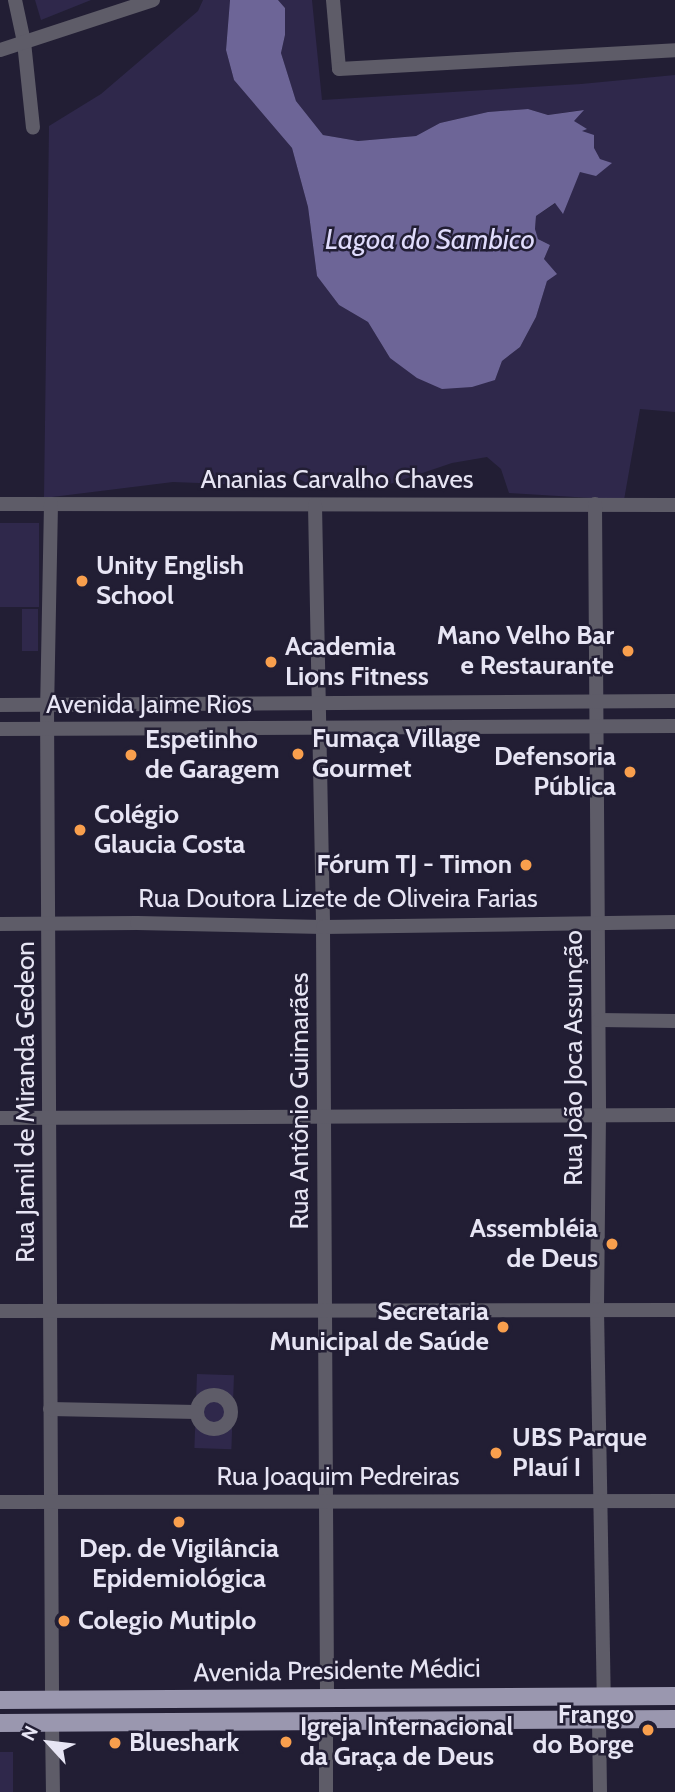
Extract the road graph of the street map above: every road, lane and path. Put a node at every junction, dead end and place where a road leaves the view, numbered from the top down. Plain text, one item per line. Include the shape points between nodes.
1 (15, 0) edge
2 (153, 0) edge
3 (333, 0) edge
4 (24, 42) junction
5 (0, 50) edge
6 (675, 50) edge
7 (33, 128) dead end
8 (0, 504) edge
9 (51, 504) junction
10 (595, 504) junction
11 (315, 505) junction
12 (675, 505) edge
13 (675, 701) edge
14 (594, 702) junction
15 (318, 703) junction
16 (0, 705) edge
17 (47, 705) junction
18 (675, 726) edge
19 (595, 728) junction
20 (0, 729) edge
21 (48, 729) junction
22 (319, 729) junction
23 (675, 922) edge
24 (50, 923) junction
25 (598, 923) junction
26 (0, 924) edge
27 (323, 927) junction
28 (599, 1020) junction
29 (675, 1021) edge
30 (600, 1115) junction
31 (675, 1115) edge
32 (325, 1117) junction
33 (0, 1118) edge
34 (49, 1118) junction
35 (597, 1309) junction
36 (675, 1310) edge
37 (0, 1311) edge
38 (50, 1311) junction
39 (325, 1311) junction
40 (50, 1409) junction
41 (196, 1412) dead end
42 (600, 1501) junction
43 (675, 1501) edge
44 (0, 1502) edge
45 (326, 1502) junction
46 (51, 1503) junction
47 (493, 1696) junction
48 (604, 1696) junction
49 (675, 1696) edge
50 (327, 1698) junction
51 (0, 1700) edge
52 (52, 1700) junction
53 (675, 1719) edge
54 (600, 1720) junction
55 (326, 1722) junction
56 (494, 1722) junction
57 (0, 1723) edge
58 (52, 1723) junction
59 (53, 1792) edge
60 (326, 1792) edge
61 (600, 1792) edge

1 - 4 street
2 - 4 street
3 - 6 street via 339,69
4 - 5 street
4 - 7 street
8 - 9 street, Ananias Carvalho Chaves
9 - 11 street, Ananias Carvalho Chaves
9 - 17 street, Rua Jamil de Miranda Gedeon
10 - 11 street, Ananias Carvalho Chaves
10 - 12 street, Ananias Carvalho Chaves
10 - 14 street, Rua João Joca Assunção
11 - 15 street, Rua Antônio Guimarães
13 - 14 street, Avenida Jaime Rios
14 - 15 street, Avenida Jaime Rios
14 - 19 street, Rua João Joca Assunção
15 - 17 street, Avenida Jaime Rios
15 - 22 street, Rua Antônio Guimarães
16 - 17 street, Avenida Jaime Rios
17 - 21 street, Rua Jamil de Miranda Gedeon
18 - 19 street, Avenida Jaime Rios
19 - 22 street, Avenida Jaime Rios
19 - 25 street, Rua João Joca Assunção
20 - 21 street, Avenida Jaime Rios
21 - 22 street, Avenida Jaime Rios
21 - 24 street, Rua Jamil de Miranda Gedeon
22 - 27 street, Rua Antônio Guimarães
23 - 25 street, Rua Doutora Lizete de Oliveira Farias
24 - 26 street, Rua Doutora Lizete de Oliveira Farias
24 - 27 street, Rua Doutora Lizete de Oliveira Farias
24 - 34 street, Rua Jamil de Miranda Gedeon
25 - 27 street, Rua Doutora Lizete de Oliveira Farias
25 - 28 street, Rua João Joca Assunção
27 - 32 street, Rua Antônio Guimarães
28 - 29 street
28 - 30 street, Rua João Joca Assunção
30 - 31 street
30 - 32 street
30 - 35 street, Rua João Joca Assunção
32 - 34 street
32 - 39 street, Rua Antônio Guimarães
33 - 34 street
34 - 38 street, Rua Jamil de Miranda Gedeon
35 - 36 street
35 - 39 street
35 - 42 street, Rua João Joca Assunção
37 - 38 street
38 - 39 street
38 - 40 street, Rua Jamil de Miranda Gedeon
39 - 45 street, Rua Antônio Guimarães
40 - 41 street
40 - 46 street, Rua Jamil de Miranda Gedeon
42 - 43 street, Rua Joaquim Pedreiras
42 - 45 street, Rua Joaquim Pedreiras
42 - 48 street, Rua João Joca Assunção
44 - 46 street, Rua Joaquim Pedreiras
45 - 46 street, Rua Joaquim Pedreiras
45 - 50 street, Rua Antônio Guimarães
46 - 52 street, Rua Jamil de Miranda Gedeon
47 - 48 main road, Avenida Presidente Médici
47 - 50 main road, Avenida Presidente Médici
47 - 56 main road
48 - 49 main road, Avenida Presidente Médici
50 - 52 main road, Avenida Presidente Médici
51 - 52 main road, Avenida Presidente Médici
53 - 54 main road, Avenida Presidente Médici
54 - 56 main road, Avenida Presidente Médici
54 - 61 street
55 - 56 main road, Avenida Presidente Médici
55 - 58 main road, Avenida Presidente Médici
55 - 60 street
57 - 58 main road, Avenida Presidente Médici
58 - 59 street

